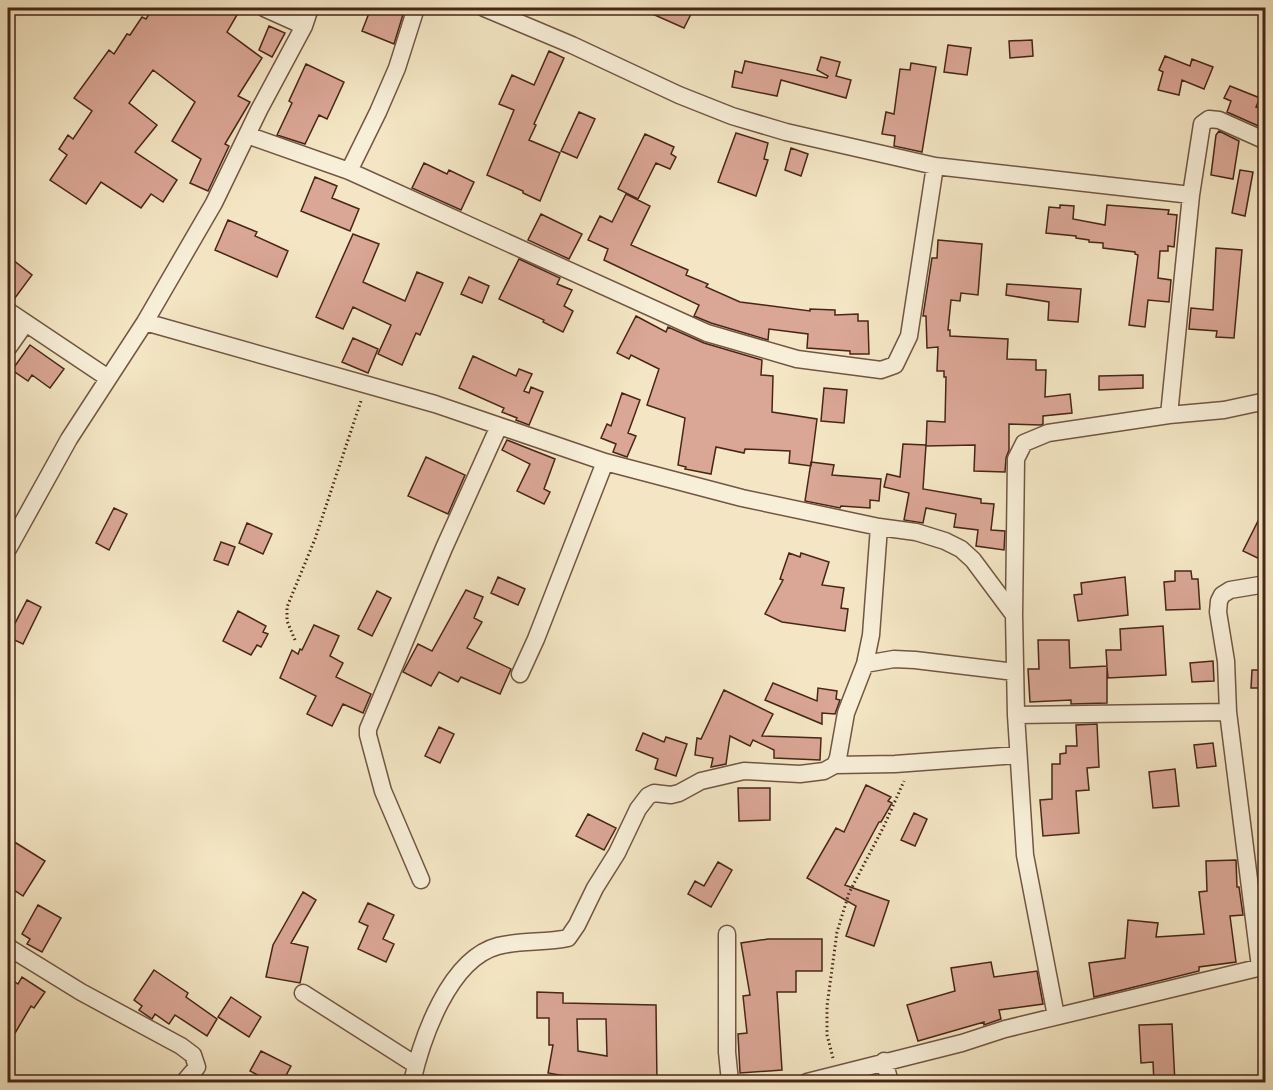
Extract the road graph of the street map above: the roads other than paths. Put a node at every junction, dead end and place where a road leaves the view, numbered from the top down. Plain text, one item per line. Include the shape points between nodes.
1 (264, 8) edge
2 (310, 8) edge
3 (416, 8) edge
4 (484, 8) edge
5 (304, 26) junction
6 (247, 135) junction
7 (1266, 141) edge
8 (935, 166) junction
9 (349, 171) junction
10 (1191, 195) junction
11 (8, 311) edge
12 (145, 322) junction
13 (25, 324) junction
14 (8, 348) edge
15 (108, 378) junction
16 (1266, 401) edge
17 (1169, 415) junction
18 (499, 426) junction
19 (605, 462) junction
20 (879, 527) junction
21 (8, 549) edge
22 (1266, 584) edge
23 (1014, 615) junction
24 (865, 664) junction
25 (1015, 672) junction
26 (520, 674) dead end
27 (1228, 712) junction
28 (1016, 716) junction
29 (1018, 755) junction
30 (835, 765) junction
31 (421, 880) dead end
32 (727, 934) dead end
33 (8, 947) edge
34 (1263, 966) edge
35 (303, 993) dead end
36 (1056, 1016) junction
37 (884, 1061) junction
38 (416, 1065) junction
39 (184, 1083) edge
40 (412, 1083) edge
41 (730, 1083) edge
42 (807, 1083) edge
43 (890, 1083) edge

1 - 5 street
2 - 5 street
3 - 9 street via 396,68
4 - 8 street via 732,116
5 - 6 street
6 - 9 street
6 - 12 street via 214,203
7 - 10 street via 1219,120 1205,120
8 - 9 street via 909,336 895,365 881,370 797,360 707,333
8 - 10 street
10 - 17 street
11 - 13 street
12 - 15 street
12 - 18 street via 435,404
13 - 14 street
13 - 15 street
15 - 21 street
16 - 17 street
17 - 23 street via 1048,433 1024,443 1016,459
18 - 19 street
18 - 31 street via 368,729 383,791
19 - 20 street via 742,498
19 - 26 street
20 - 23 street via 916,532 961,549
20 - 24 street via 874,613
22 - 27 street via 1230,590 1219,601
23 - 25 street
24 - 25 street via 915,660
24 - 30 street via 846,713
25 - 28 street
27 - 28 street
27 - 34 street
28 - 29 street
29 - 30 street
29 - 36 street via 1025,855
30 - 38 street via 824,771 800,774 744,771 701,782 679,793 648,796 573,933 568,938 497,946 477,957 454,981 437,1009
32 - 41 street
33 - 39 street via 193,1055 197,1066
34 - 36 street
35 - 38 street
36 - 37 street
37 - 42 street
37 - 43 street
38 - 40 street

